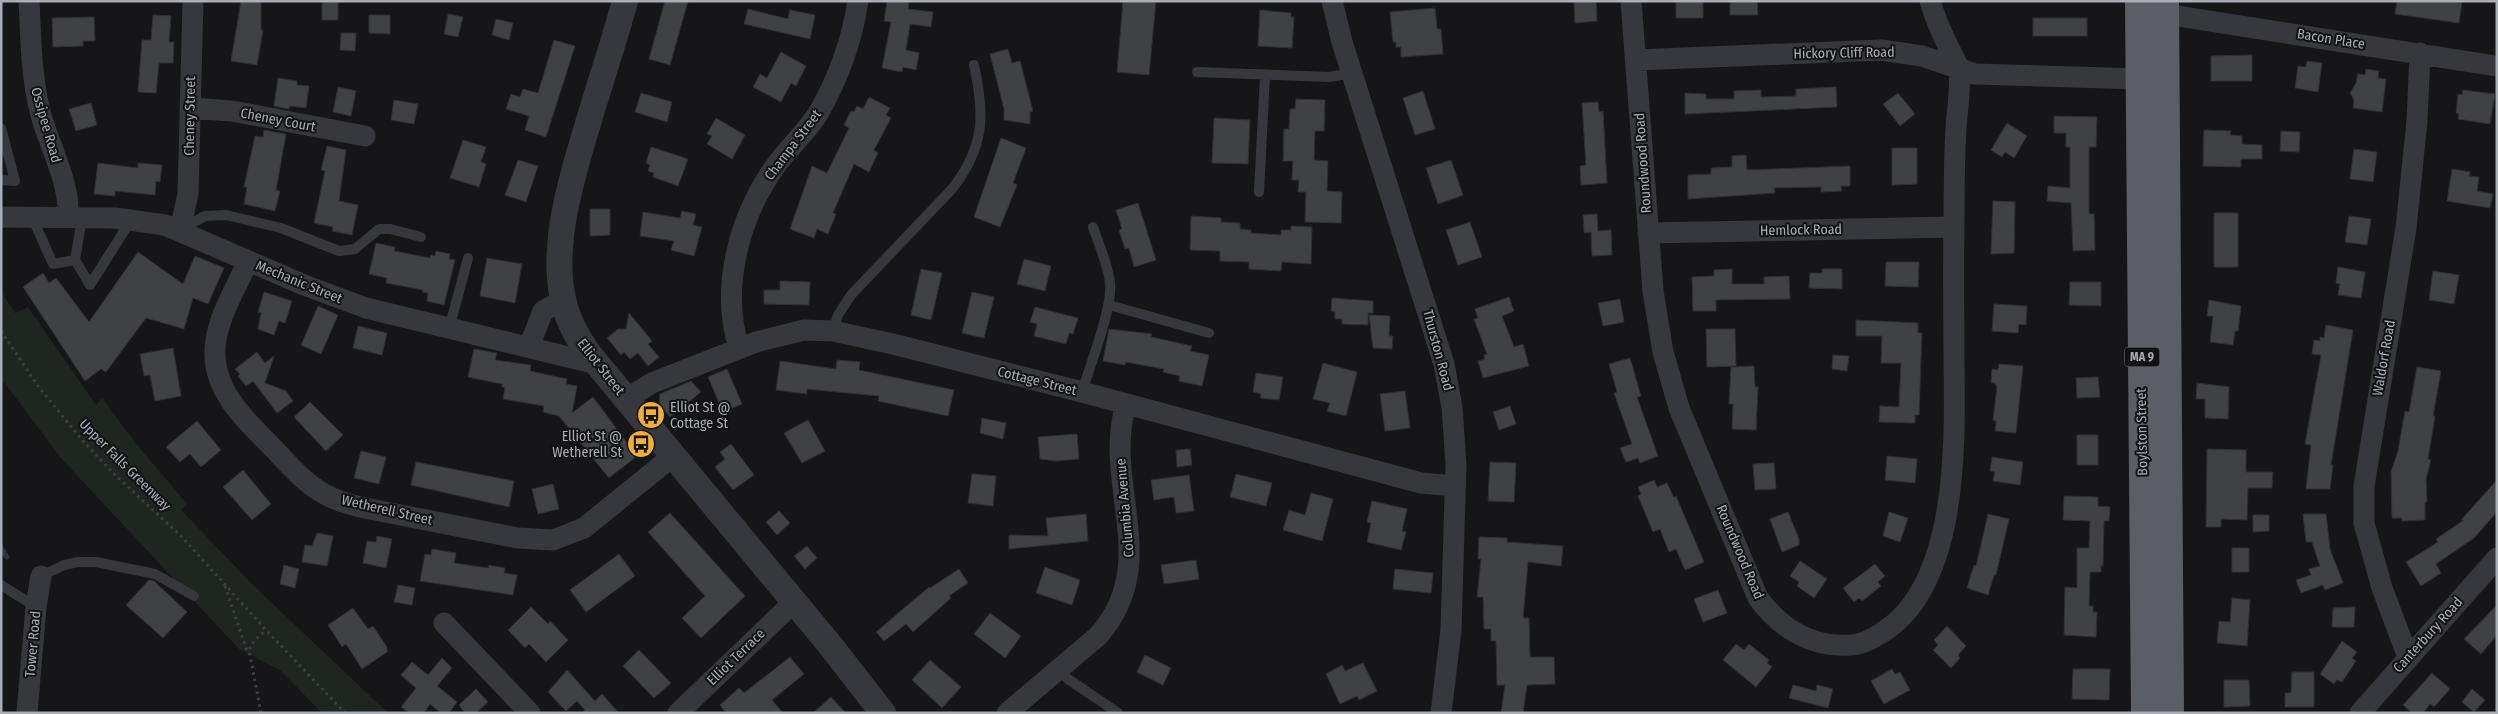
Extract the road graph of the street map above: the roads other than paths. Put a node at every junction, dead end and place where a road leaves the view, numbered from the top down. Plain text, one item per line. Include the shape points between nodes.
1 (29, 1) edge
2 (193, 1) edge
3 (626, 1) edge
4 (858, 1) edge
5 (1332, 1) edge
6 (1631, 1) edge
7 (1930, 1) edge
8 (2139, 1) edge
9 (2165, 8) edge
10 (2420, 53) junction
11 (1636, 60) junction
12 (974, 65) dead end
13 (2496, 66) edge
14 (1959, 70) junction
15 (1197, 72) dead end
16 (1352, 73) junction
17 (1265, 74) junction
18 (2139, 79) junction
19 (190, 108) junction
20 (1, 128) edge
21 (366, 136) dead end
22 (1, 180) edge
23 (1259, 192) dead end
24 (1, 217) edge
25 (32, 217) junction
26 (75, 218) junction
27 (132, 219) junction
28 (1093, 227) dead end
29 (1954, 227) junction
30 (180, 230) junction
31 (1648, 233) junction
32 (421, 236) dead end
33 (468, 258) dead end
34 (75, 260) junction
35 (248, 261) junction
36 (563, 300) junction
37 (1109, 304) junction
38 (449, 329) junction
39 (833, 331) junction
40 (1209, 333) dead end
41 (529, 347) junction
42 (739, 348) junction
43 (597, 364) junction
44 (1082, 392) junction
45 (626, 399) junction
46 (1126, 404) junction
47 (673, 456) junction
48 (1455, 486) junction
49 (2497, 558) edge
50 (41, 576) joint
51 (1, 585) edge
52 (194, 596) dead end
53 (794, 602) junction
54 (36, 607) junction
55 (444, 623) dead end
56 (2408, 657) junction
57 (1059, 670) junction
58 (27, 713) edge
59 (530, 713) edge
60 (678, 713) edge
61 (883, 713) edge
62 (1007, 713) edge
63 (1118, 713) edge
64 (1441, 713) edge
65 (2145, 713) edge
66 (2170, 713) edge
67 (2360, 713) edge

1 - 26 street, Ossipee Road via 34,84
2 - 19 street, Cheney Street
3 - 36 street, Elliot Street via 570,191 560,256
4 - 42 street, Champa Street via 848,48 827,97 808,128 771,172 745,226 735,260 733,283 733,326
5 - 16 street, Thurston Road
6 - 11 street, Roundwood Road
7 - 14 street
8 - 18 highway, Boylston Street / MA 9
9 - 10 street, Bacon Place
9 - 66 highway, Boylston Street / MA 9
10 - 13 street, Bacon Place
10 - 56 street, Waldorf Road via 2406,228 2364,486 2364,523 2382,588
11 - 14 street, Hickory Cliff Road via 1882,50 1922,56
11 - 31 street, Roundwood Road
12 - 39 lane via 982,118 964,171 952,189 851,295 838,315
14 - 18 street, Hickory Cliff Road via 1991,76
14 - 29 street, Roundwood Road
15 - 17 lane
16 - 17 lane via 1328,77
16 - 48 street, Thurston Road via 1444,364 1454,423
17 - 23 lane
18 - 65 highway, Boylston Street / MA 9
19 - 21 street, Cheney Court via 232,111
19 - 30 street, Cheney Street via 187,204
20 - 22 lane via 15,181
24 - 25 street, Mechanic Street
25 - 26 street, Mechanic Street
25 - 34 lane via 53,264
26 - 27 street, Mechanic Street
26 - 34 lane
27 - 30 street, Mechanic Street
27 - 34 lane via 90,285
28 - 37 lane via 1109,276
29 - 31 street, Hemlock Road
29 - 31 street, Roundwood Road via 1954,450 1950,502 1934,558 1912,608 1896,624 1856,645 1832,647 1789,629 1769,613 1758,598 1670,382 1657,322
30 - 32 lane via 205,216 226,215 280,228 339,251 355,249 379,229
30 - 35 street, Mechanic Street
33 - 38 lane
35 - 38 street, Mechanic Street via 366,308
35 - 47 street, Wetherell Street via 216,342 216,364 222,385 241,414 298,473 316,489 337,500 518,538 553,540 584,528
36 - 41 street via 543,311
36 - 43 street, Elliot Street via 575,333
37 - 40 lane
37 - 44 lane
38 - 41 street, Mechanic Street
39 - 42 street, Cottage Street via 787,333
39 - 44 street, Cottage Street
41 - 43 street, Mechanic Street
42 - 45 street, Cottage Street via 652,383
43 - 45 street, Elliot Street
44 - 46 street, Cottage Street
45 - 47 street, Elliot Street
46 - 48 street, Cottage Street via 1421,483
46 - 57 street, Columbia Avenue via 1120,436 1131,545 1126,586 1120,606 1109,624
47 - 53 street, Elliot Street
48 - 64 street, Thurston Road via 1451,630
49 - 56 street, Canterbury Road
50 - 52 lane via 64,565 96,562 155,574
50 - 54 street, Tower Road
51 - 54 lane
53 - 60 street, Elliot Terrace
53 - 61 street, Elliot Street
54 - 58 street, Tower Road
55 - 59 street
56 - 67 street, Canterbury Road
57 - 62 street, Columbia Avenue
57 - 63 lane

